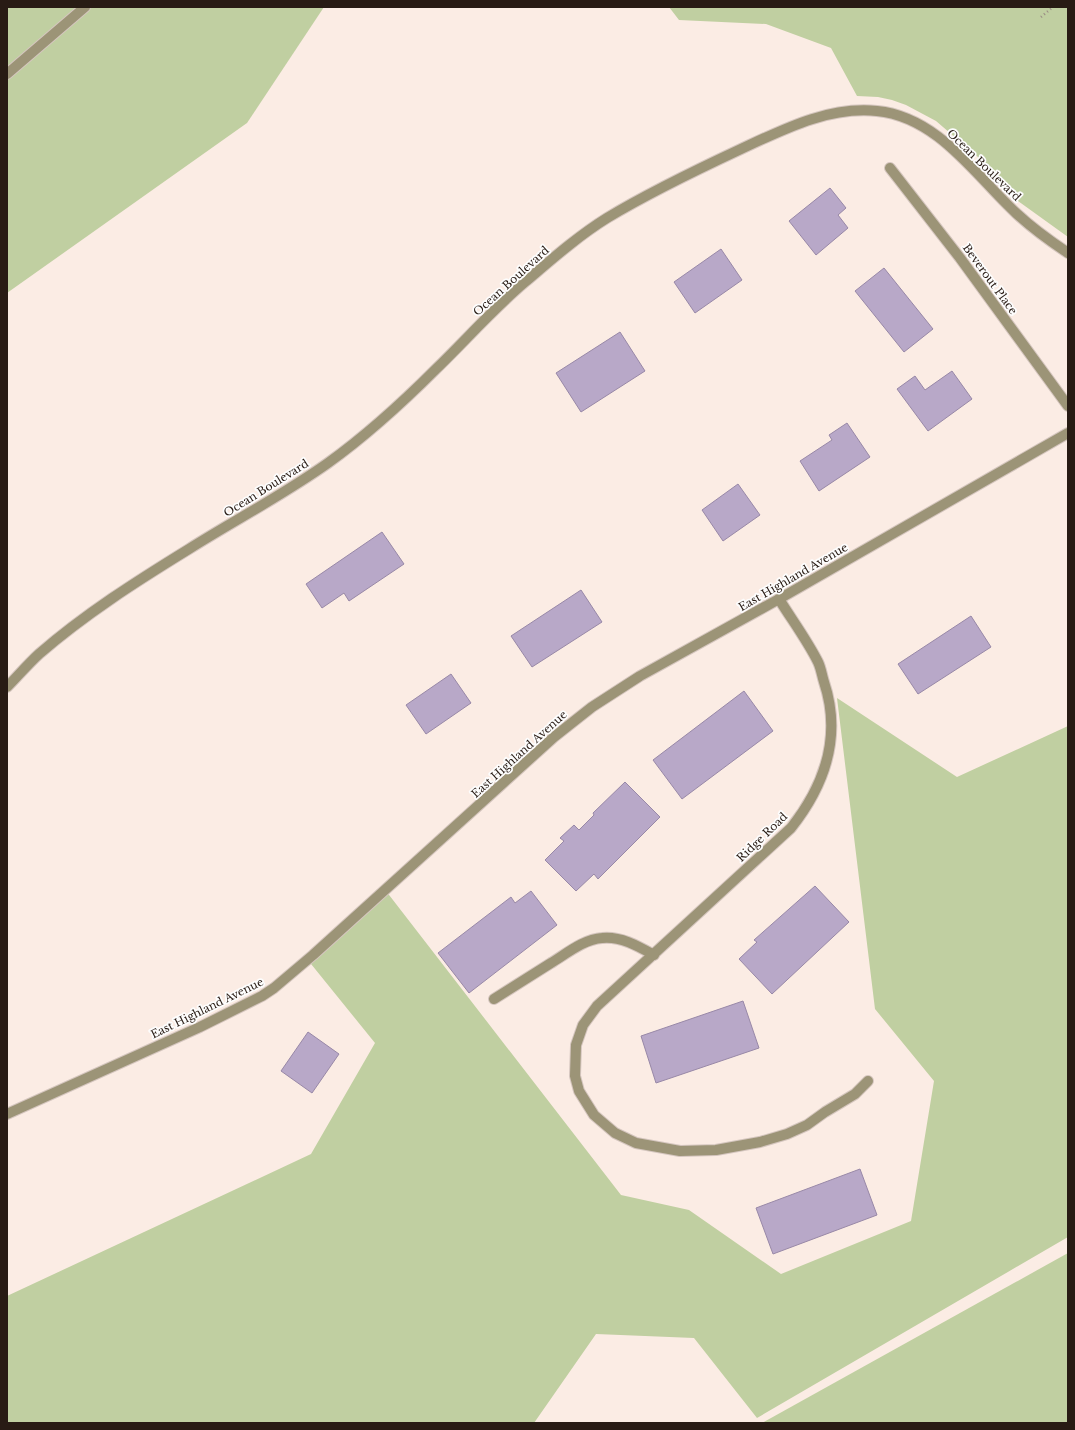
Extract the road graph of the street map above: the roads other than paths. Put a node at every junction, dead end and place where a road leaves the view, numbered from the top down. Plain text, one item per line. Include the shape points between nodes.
1 (85, 7) edge
2 (7, 74) edge
3 (890, 168) dead end
4 (1068, 253) edge
5 (1068, 406) edge
6 (1068, 433) edge
7 (779, 599) junction
8 (7, 687) edge
9 (654, 954) junction
10 (494, 999) dead end
11 (868, 1082) dead end
12 (7, 1114) edge

1 - 2 street
3 - 5 street, Beverout Place via 960,258
4 - 8 street, Ocean Boulevard via 1017,215 950,146 919,124 900,115 862,110 842,112 820,116 780,131 660,190 605,220 567,247 523,284 381,421 331,461 295,486 188,549 82,619 37,656
6 - 7 street, East Highland Avenue
7 - 9 street, Ridge Road via 818,663 830,698 832,735 827,763 815,792 791,828
7 - 12 street, East Highland Avenue via 640,676 592,707 554,737 314,955 274,988 200,1027
9 - 10 street via 620,939 591,940
9 - 11 street, Ridge Road via 597,1006 583,1025 576,1045 575,1076 579,1091 594,1115 615,1133 636,1143 680,1151 716,1150 760,1142 807,1125 855,1094

